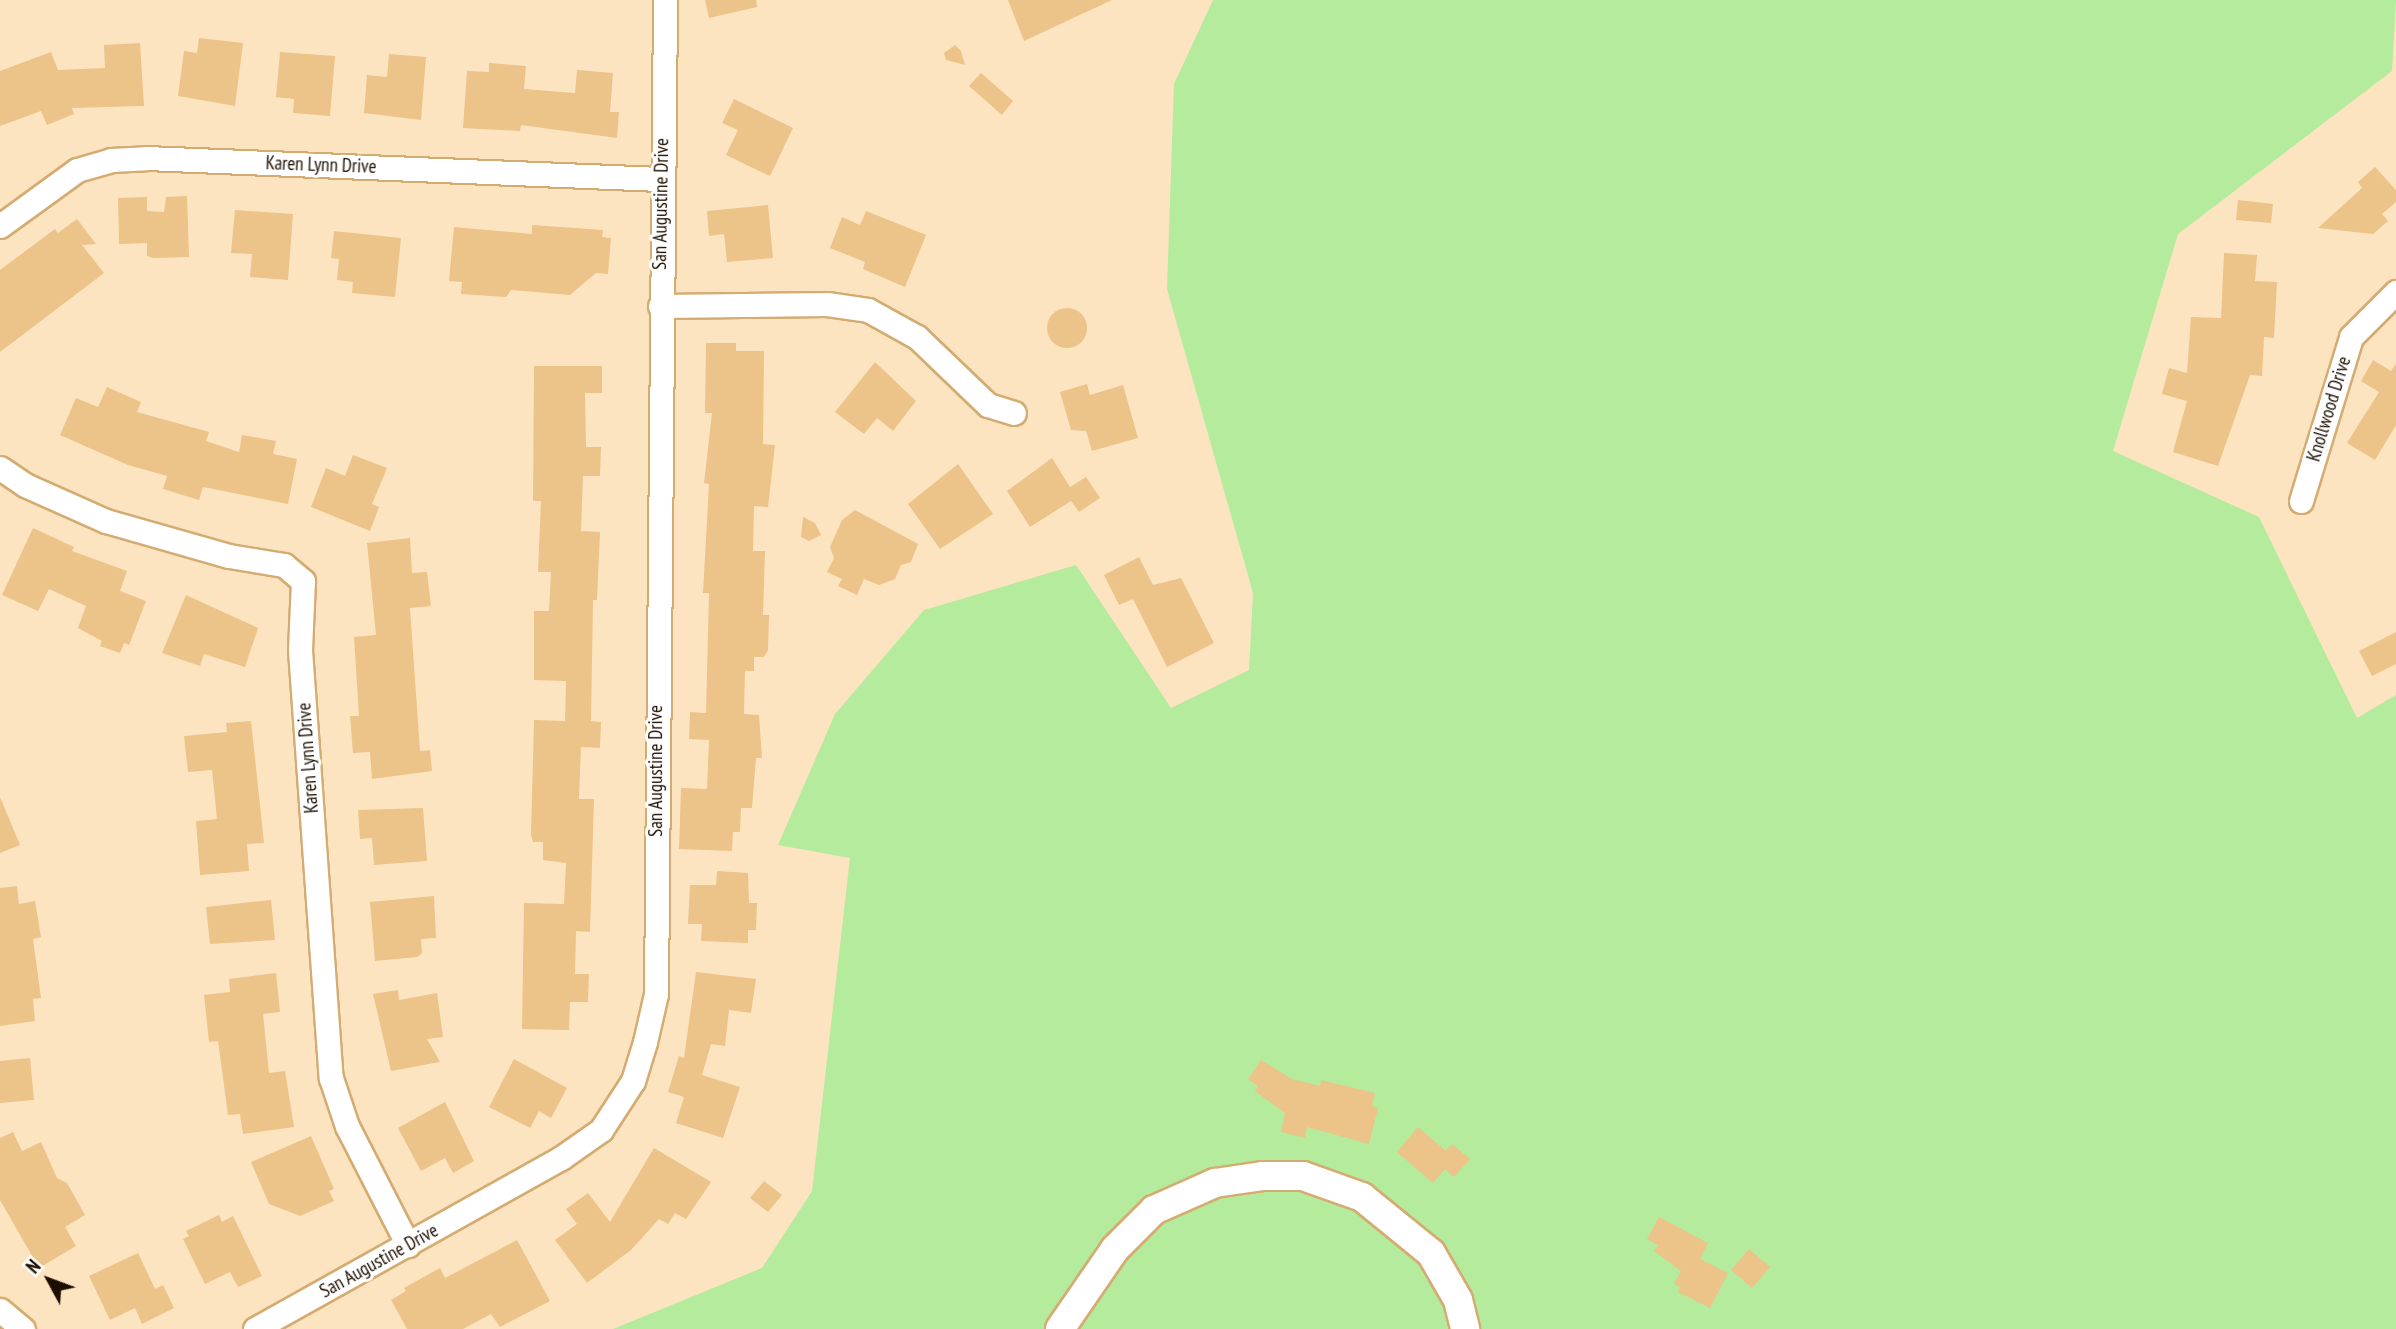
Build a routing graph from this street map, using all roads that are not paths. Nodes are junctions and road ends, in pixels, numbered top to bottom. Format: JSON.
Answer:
{"nodes":[{"id":1,"x":664,"y":0,"type":"edge"},
{"id":2,"x":661,"y":179,"type":"junction"},
{"id":3,"x":0,"y":226,"type":"edge"},
{"id":4,"x":2396,"y":292,"type":"edge"},
{"id":5,"x":660,"y":306,"type":"junction"},
{"id":6,"x":1014,"y":413,"type":"dead end"},
{"id":7,"x":0,"y":468,"type":"edge"},
{"id":8,"x":2301,"y":501,"type":"dead end"},
{"id":9,"x":408,"y":1245,"type":"junction"},
{"id":10,"x":0,"y":1310,"type":"edge"},
{"id":11,"x":23,"y":1329,"type":"edge"},
{"id":12,"x":256,"y":1329,"type":"edge"},
{"id":13,"x":1060,"y":1329,"type":"edge"},
{"id":14,"x":1465,"y":1329,"type":"edge"}],
"edges":[{"from":1,"to":2,"type":"street","name":"San Augustine Drive"},
{"from":2,"to":3,"type":"street","name":"Karen Lynn Drive"},
{"from":2,"to":5,"type":"street","name":"San Augustine Drive"},
{"from":4,"to":8,"type":"street","name":"Knollwood Drive"},
{"from":5,"to":6,"type":"street"},
{"from":5,"to":9,"type":"street","name":"San Augustine Drive"},
{"from":7,"to":9,"type":"street","name":"Karen Lynn Drive"},
{"from":9,"to":12,"type":"street","name":"San Augustine Drive"},
{"from":10,"to":11,"type":"street"},
{"from":13,"to":14,"type":"street"}]}
